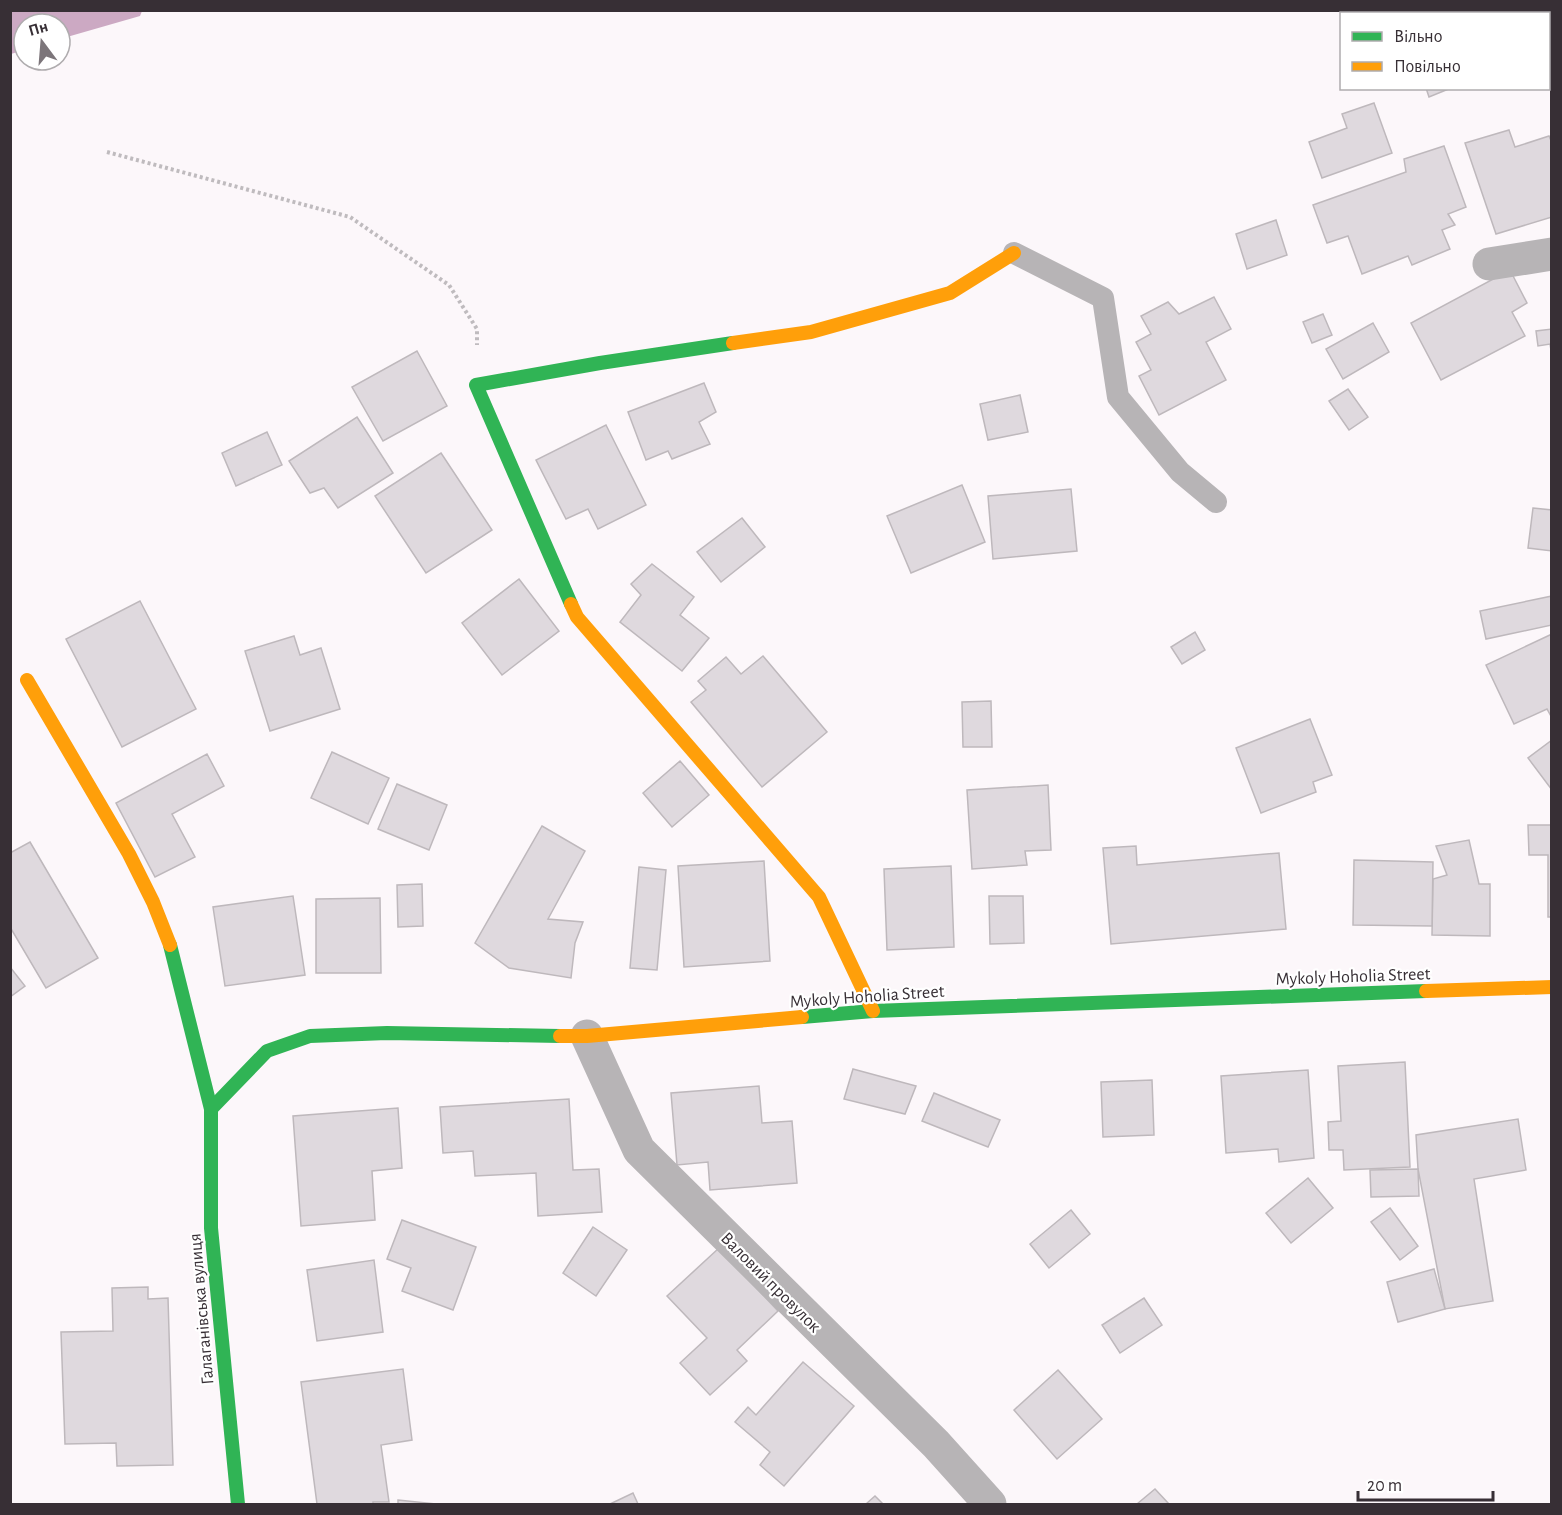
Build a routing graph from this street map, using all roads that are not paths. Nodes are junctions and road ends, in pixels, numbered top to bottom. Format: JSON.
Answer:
{"nodes":[{"id":1,"x":1014,"y":254,"type":"joint"},
{"id":2,"x":1551,"y":254,"type":"edge"},
{"id":3,"x":1489,"y":264,"type":"dead end"},
{"id":4,"x":1216,"y":502,"type":"dead end"},
{"id":5,"x":27,"y":680,"type":"dead end"},
{"id":6,"x":1551,"y":987,"type":"edge"},
{"id":7,"x":873,"y":1011,"type":"junction"},
{"id":8,"x":587,"y":1036,"type":"junction"},
{"id":9,"x":212,"y":1109,"type":"junction"},
{"id":10,"x":238,"y":1504,"type":"edge"},
{"id":11,"x":990,"y":1504,"type":"edge"}],
"edges":[{"from":1,"to":4,"type":"lane"},
{"from":1,"to":7,"type":"street"},
{"from":2,"to":3,"type":"street"},
{"from":5,"to":9,"type":"street","name":"Галаганівська вулиця"},
{"from":6,"to":7,"type":"street","name":"Mykoly Hoholia Street"},
{"from":7,"to":8,"type":"street","name":"Mykoly Hoholia Street"},
{"from":8,"to":9,"type":"street","name":"Mykoly Hoholia Street"},
{"from":8,"to":11,"type":"street","name":"Валовий провулок"},
{"from":9,"to":10,"type":"street","name":"Галаганівська вулиця"}]}
